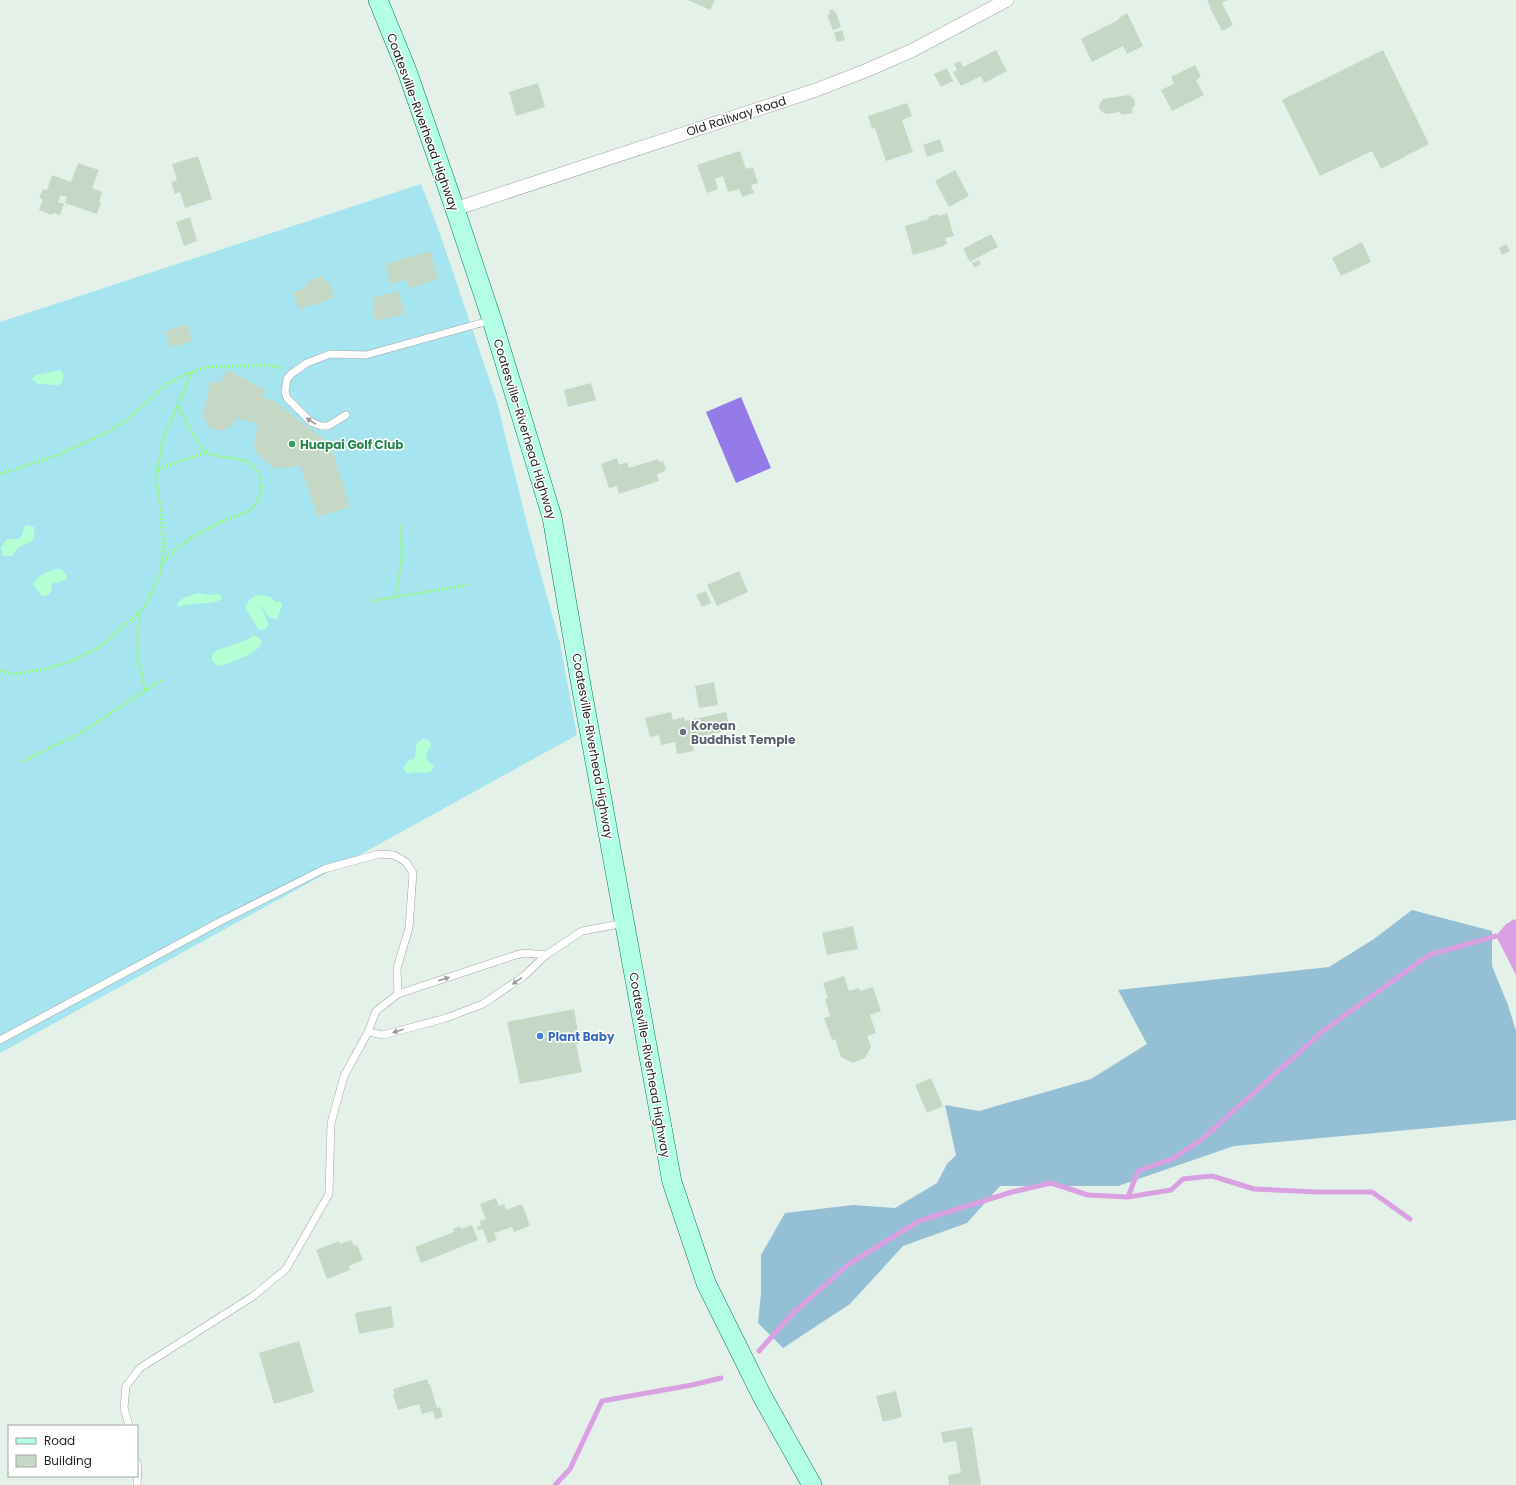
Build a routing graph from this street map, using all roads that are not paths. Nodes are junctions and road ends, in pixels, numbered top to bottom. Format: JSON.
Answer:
{"nodes":[{"id":1,"x":378,"y":0,"type":"edge"},
{"id":2,"x":1007,"y":0,"type":"edge"},
{"id":3,"x":455,"y":209,"type":"junction"},
{"id":4,"x":492,"y":320,"type":"junction"},
{"id":5,"x":346,"y":415,"type":"dead end"},
{"id":6,"x":625,"y":923,"type":"junction"},
{"id":7,"x":546,"y":955,"type":"junction"},
{"id":8,"x":398,"y":994,"type":"junction"},
{"id":9,"x":368,"y":1032,"type":"junction"},
{"id":10,"x":0,"y":1040,"type":"edge"},
{"id":11,"x":128,"y":1425,"type":"edge"},
{"id":12,"x":812,"y":1485,"type":"edge"}],
"edges":[{"from":1,"to":3,"type":"main road","name":"Coatesville-Riverhead Highway"},
{"from":2,"to":3,"type":"street","name":"Old Railway Road"},
{"from":3,"to":4,"type":"main road","name":"Coatesville-Riverhead Highway"},
{"from":5,"to":4,"type":"lane","one_way":true},
{"from":4,"to":6,"type":"main road","name":"Coatesville-Riverhead Highway"},
{"from":6,"to":7,"type":"lane"},
{"from":6,"to":12,"type":"main road","name":"Coatesville-Riverhead Highway"},
{"from":8,"to":7,"type":"lane","one_way":true},
{"from":7,"to":9,"type":"lane","one_way":true},
{"from":8,"to":9,"type":"lane"},
{"from":8,"to":10,"type":"lane"},
{"from":9,"to":11,"type":"lane"}]}
